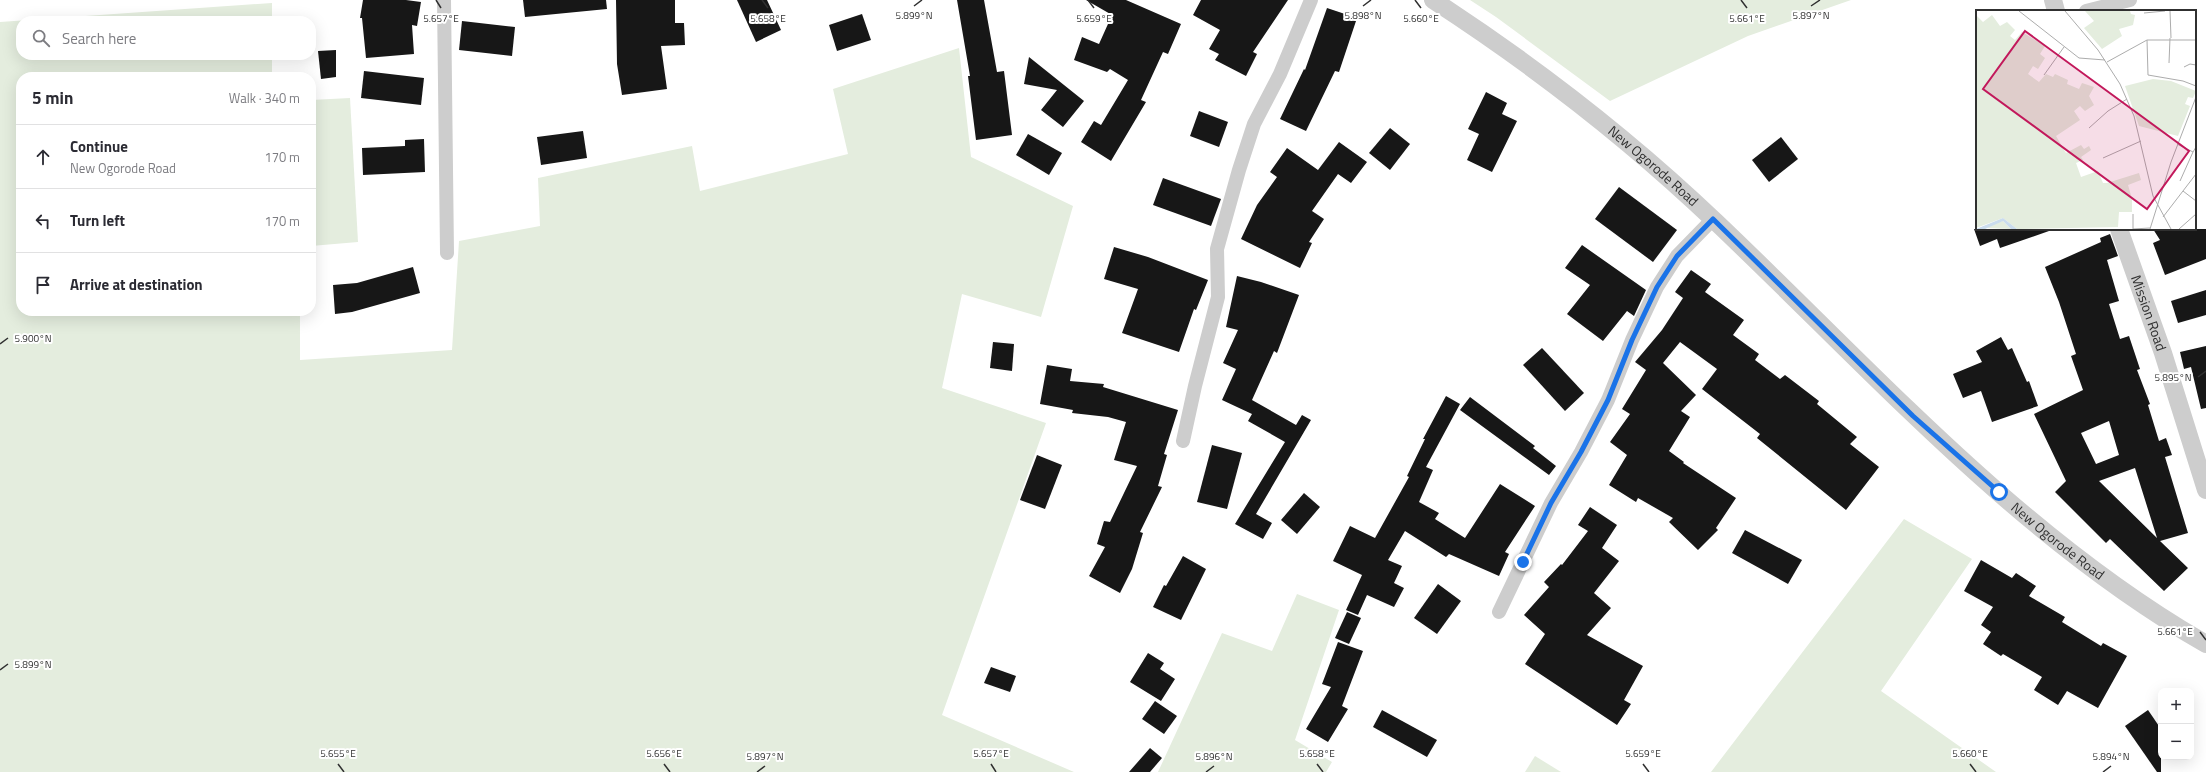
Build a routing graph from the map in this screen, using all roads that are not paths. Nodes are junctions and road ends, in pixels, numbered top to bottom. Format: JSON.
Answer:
{"nodes":[{"id":1,"x":444,"y":0,"type":"edge"},
{"id":2,"x":1311,"y":0,"type":"edge"},
{"id":3,"x":1433,"y":0,"type":"edge"},
{"id":4,"x":2053,"y":0,"type":"edge"},
{"id":5,"x":2130,"y":0,"type":"edge"},
{"id":6,"x":2056,"y":10,"type":"edge"},
{"id":7,"x":2090,"y":10,"type":"edge"},
{"id":8,"x":1713,"y":219,"type":"junction"},
{"id":9,"x":2120,"y":230,"type":"edge"},
{"id":10,"x":447,"y":253,"type":"dead end"},
{"id":11,"x":1183,"y":441,"type":"dead end"},
{"id":12,"x":2206,"y":490,"type":"edge"},
{"id":13,"x":1499,"y":612,"type":"dead end"},
{"id":14,"x":2206,"y":644,"type":"edge"}],
"edges":[{"from":1,"to":10,"type":"street"},
{"from":2,"to":11,"type":"street"},
{"from":3,"to":8,"type":"street","name":"New Ogorode Road"},
{"from":4,"to":6,"type":"street"},
{"from":5,"to":7,"type":"street"},
{"from":8,"to":13,"type":"street"},
{"from":8,"to":14,"type":"street","name":"New Ogorode Road"},
{"from":9,"to":12,"type":"street","name":"Mission Road"}]}
